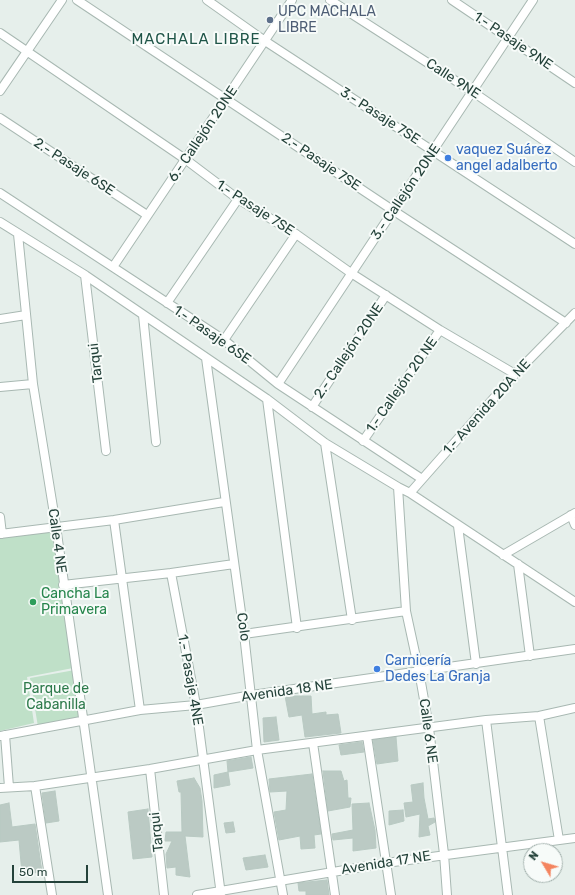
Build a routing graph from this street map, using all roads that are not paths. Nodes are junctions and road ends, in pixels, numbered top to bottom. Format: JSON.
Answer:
{"nodes":[{"id":1,"x":62,"y":0,"type":"edge"},
{"id":2,"x":77,"y":0,"type":"edge"},
{"id":3,"x":207,"y":0,"type":"edge"},
{"id":4,"x":292,"y":0,"type":"edge"},
{"id":5,"x":330,"y":0,"type":"edge"},
{"id":6,"x":452,"y":0,"type":"edge"},
{"id":7,"x":533,"y":0,"type":"edge"},
{"id":8,"x":0,"y":33,"type":"edge"},
{"id":9,"x":508,"y":38,"type":"junction"},
{"id":10,"x":265,"y":41,"type":"junction"},
{"id":11,"x":27,"y":51,"type":"junction"},
{"id":12,"x":575,"y":83,"type":"edge"},
{"id":13,"x":0,"y":91,"type":"edge"},
{"id":14,"x":473,"y":92,"type":"junction"},
{"id":15,"x":227,"y":99,"type":"junction"},
{"id":16,"x":0,"y":118,"type":"edge"},
{"id":17,"x":433,"y":151,"type":"junction"},
{"id":18,"x":185,"y":159,"type":"junction"},
{"id":19,"x":575,"y":162,"type":"edge"},
{"id":20,"x":0,"y":193,"type":"edge"},
{"id":21,"x":238,"y":199,"type":"junction"},
{"id":22,"x":394,"y":211,"type":"junction"},
{"id":23,"x":147,"y":215,"type":"junction"},
{"id":24,"x":0,"y":222,"type":"edge"},
{"id":25,"x":18,"y":234,"type":"junction"},
{"id":26,"x":296,"y":234,"type":"junction"},
{"id":27,"x":575,"y":244,"type":"edge"},
{"id":28,"x":113,"y":267,"type":"junction"},
{"id":29,"x":351,"y":273,"type":"junction"},
{"id":30,"x":85,"y":275,"type":"junction"},
{"id":31,"x":386,"y":295,"type":"junction"},
{"id":32,"x":167,"y":303,"type":"junction"},
{"id":33,"x":575,"y":313,"type":"edge"},
{"id":34,"x":26,"y":315,"type":"junction"},
{"id":35,"x":143,"y":315,"type":"junction"},
{"id":36,"x":0,"y":319,"type":"edge"},
{"id":37,"x":566,"y":323,"type":"junction"},
{"id":38,"x":440,"y":330,"type":"junction"},
{"id":39,"x":224,"y":340,"type":"junction"},
{"id":40,"x":206,"y":358,"type":"junction"},
{"id":41,"x":515,"y":374,"type":"junction"},
{"id":42,"x":33,"y":384,"type":"junction"},
{"id":43,"x":278,"y":384,"type":"junction"},
{"id":44,"x":0,"y":387,"type":"edge"},
{"id":45,"x":267,"y":399,"type":"junction"},
{"id":46,"x":312,"y":407,"type":"junction"},
{"id":47,"x":364,"y":441,"type":"junction"},
{"id":48,"x":156,"y":442,"type":"dead end"},
{"id":49,"x":325,"y":443,"type":"junction"},
{"id":50,"x":106,"y":451,"type":"dead end"},
{"id":51,"x":422,"y":479,"type":"junction"},
{"id":52,"x":398,"y":487,"type":"junction"},
{"id":53,"x":410,"y":493,"type":"junction"},
{"id":54,"x":224,"y":502,"type":"junction"},
{"id":55,"x":573,"y":514,"type":"edge"},
{"id":56,"x":0,"y":517,"type":"edge"},
{"id":57,"x":114,"y":520,"type":"junction"},
{"id":58,"x":575,"y":525,"type":"edge"},
{"id":59,"x":56,"y":526,"type":"junction"},
{"id":60,"x":458,"y":526,"type":"junction"},
{"id":61,"x":1,"y":534,"type":"edge"},
{"id":62,"x":503,"y":555,"type":"junction"},
{"id":63,"x":234,"y":564,"type":"junction"},
{"id":64,"x":518,"y":564,"type":"junction"},
{"id":65,"x":172,"y":573,"type":"junction"},
{"id":66,"x":121,"y":578,"type":"junction"},
{"id":67,"x":63,"y":585,"type":"junction"},
{"id":68,"x":575,"y":602,"type":"edge"},
{"id":69,"x":406,"y":611,"type":"junction"},
{"id":70,"x":352,"y":620,"type":"junction"},
{"id":71,"x":297,"y":628,"type":"junction"},
{"id":72,"x":244,"y":634,"type":"junction"},
{"id":73,"x":575,"y":649,"type":"edge"},
{"id":74,"x":530,"y":656,"type":"junction"},
{"id":75,"x":476,"y":664,"type":"junction"},
{"id":76,"x":419,"y":672,"type":"junction"},
{"id":77,"x":252,"y":695,"type":"junction"},
{"id":78,"x":196,"y":705,"type":"junction"},
{"id":79,"x":575,"y":708,"type":"edge"},
{"id":80,"x":140,"y":710,"type":"junction"},
{"id":81,"x":539,"y":716,"type":"junction"},
{"id":82,"x":84,"y":720,"type":"junction"},
{"id":83,"x":486,"y":720,"type":"junction"},
{"id":84,"x":429,"y":728,"type":"junction"},
{"id":85,"x":3,"y":736,"type":"edge"},
{"id":86,"x":367,"y":736,"type":"junction"},
{"id":87,"x":313,"y":742,"type":"junction"},
{"id":88,"x":257,"y":750,"type":"junction"},
{"id":89,"x":203,"y":760,"type":"junction"},
{"id":90,"x":150,"y":769,"type":"junction"},
{"id":91,"x":92,"y":777,"type":"junction"},
{"id":92,"x":9,"y":786,"type":"junction"},
{"id":93,"x":35,"y":786,"type":"junction"},
{"id":94,"x":0,"y":788,"type":"edge"},
{"id":95,"x":575,"y":838,"type":"edge"},
{"id":96,"x":559,"y":840,"type":"junction"},
{"id":97,"x":502,"y":848,"type":"junction"},
{"id":98,"x":444,"y":854,"type":"junction"},
{"id":99,"x":386,"y":863,"type":"junction"},
{"id":100,"x":331,"y":872,"type":"junction"},
{"id":101,"x":281,"y":882,"type":"junction"},
{"id":102,"x":220,"y":893,"type":"edge"},
{"id":103,"x":52,"y":895,"type":"edge"},
{"id":104,"x":108,"y":895,"type":"edge"},
{"id":105,"x":164,"y":895,"type":"edge"},
{"id":106,"x":197,"y":895,"type":"edge"},
{"id":107,"x":283,"y":895,"type":"edge"},
{"id":108,"x":335,"y":895,"type":"edge"},
{"id":109,"x":391,"y":895,"type":"edge"},
{"id":110,"x":447,"y":895,"type":"edge"},
{"id":111,"x":508,"y":895,"type":"edge"}],
"edges":[{"from":1,"to":11,"type":"street"},
{"from":2,"to":15,"type":"street","name":"2.- Pasaje 7SE"},
{"from":3,"to":10,"type":"street","name":"3.- Pasaje 7SE"},
{"from":4,"to":10,"type":"street","name":"6.- Callejón 20NE"},
{"from":5,"to":14,"type":"street","name":"Calle 9NE"},
{"from":6,"to":9,"type":"street","name":"1.- Pasaje 9NE"},
{"from":7,"to":9,"type":"street","name":"3.- Callejón 20NE"},
{"from":8,"to":11,"type":"street","name":"1.- Pasaje 7SE"},
{"from":9,"to":12,"type":"street","name":"1.- Pasaje 9NE"},
{"from":9,"to":14,"type":"street","name":"3.- Callejón 20NE"},
{"from":10,"to":15,"type":"street","name":"6.- Callejón 20NE"},
{"from":10,"to":17,"type":"street","name":"3.- Pasaje 7SE"},
{"from":11,"to":13,"type":"street"},
{"from":11,"to":18,"type":"street","name":"1.- Pasaje 7SE"},
{"from":14,"to":17,"type":"street","name":"3.- Callejón 20NE"},
{"from":14,"to":19,"type":"street","name":"Calle 9NE"},
{"from":15,"to":18,"type":"street","name":"6.- Callejón 20NE"},
{"from":15,"to":22,"type":"street","name":"2.- Pasaje 7SE"},
{"from":16,"to":23,"type":"street","name":"2.- Pasaje 6SE"},
{"from":17,"to":22,"type":"street","name":"3.- Callejón 20NE"},
{"from":17,"to":27,"type":"street","name":"3.- Pasaje 7SE"},
{"from":18,"to":21,"type":"street","name":"1.- Pasaje 7SE"},
{"from":18,"to":23,"type":"street","name":"6.- Callejón 20NE"},
{"from":20,"to":28,"type":"street","name":"1.- Pasaje 6SE"},
{"from":21,"to":26,"type":"street","name":"1.- Pasaje 7SE"},
{"from":21,"to":32,"type":"street"},
{"from":22,"to":29,"type":"street","name":"3.- Callejón 20NE"},
{"from":22,"to":37,"type":"street","name":"2.- Pasaje 7SE"},
{"from":23,"to":28,"type":"street","name":"6.- Callejón 20NE"},
{"from":24,"to":25,"type":"street"},
{"from":25,"to":30,"type":"street"},
{"from":25,"to":34,"type":"street","name":"Calle 4 NE"},
{"from":26,"to":29,"type":"street","name":"1.- Pasaje 7SE"},
{"from":26,"to":39,"type":"street"},
{"from":28,"to":32,"type":"street","name":"1.- Pasaje 6SE"},
{"from":29,"to":31,"type":"street","name":"1.- Pasaje 7SE"},
{"from":29,"to":43,"type":"street","name":"3.- Callejón 20NE"},
{"from":30,"to":35,"type":"street"},
{"from":30,"to":50,"type":"street","name":"Tarqui"},
{"from":31,"to":38,"type":"street","name":"1.- Pasaje 7SE"},
{"from":31,"to":46,"type":"street","name":"2.- Callejón 20NE"},
{"from":32,"to":39,"type":"street","name":"1.- Pasaje 6SE"},
{"from":33,"to":37,"type":"street","name":"1.- Avenida 20A NE"},
{"from":34,"to":36,"type":"street"},
{"from":34,"to":42,"type":"street","name":"Calle 4 NE"},
{"from":35,"to":40,"type":"street"},
{"from":35,"to":48,"type":"street"},
{"from":37,"to":41,"type":"street","name":"1.- Avenida 20A NE"},
{"from":38,"to":41,"type":"street","name":"1.- Pasaje 7SE"},
{"from":38,"to":47,"type":"street","name":"1.- Callejón 20 NE"},
{"from":39,"to":43,"type":"street","name":"1.- Pasaje 6SE"},
{"from":40,"to":45,"type":"street"},
{"from":40,"to":54,"type":"street","name":"Colo"},
{"from":41,"to":51,"type":"street","name":"1.- Avenida 20A NE"},
{"from":42,"to":44,"type":"street"},
{"from":42,"to":59,"type":"street","name":"Calle 4 NE"},
{"from":43,"to":46,"type":"street","name":"1.- Pasaje 6SE"},
{"from":45,"to":49,"type":"street"},
{"from":45,"to":71,"type":"street"},
{"from":46,"to":47,"type":"street","name":"1.- Pasaje 6SE"},
{"from":47,"to":51,"type":"street","name":"1.- Pasaje 6SE"},
{"from":49,"to":52,"type":"street"},
{"from":49,"to":70,"type":"street"},
{"from":51,"to":53,"type":"street","name":"1.- Avenida 20A NE"},
{"from":52,"to":53,"type":"street"},
{"from":52,"to":69,"type":"street","name":"Calle 6 NE"},
{"from":53,"to":60,"type":"street"},
{"from":54,"to":57,"type":"street"},
{"from":54,"to":63,"type":"street","name":"Colo"},
{"from":55,"to":58,"type":"street"},
{"from":55,"to":62,"type":"street"},
{"from":56,"to":61,"type":"street"},
{"from":57,"to":59,"type":"street"},
{"from":57,"to":66,"type":"street"},
{"from":59,"to":61,"type":"street"},
{"from":59,"to":67,"type":"street","name":"Calle 4 NE"},
{"from":60,"to":62,"type":"street"},
{"from":60,"to":75,"type":"street"},
{"from":62,"to":64,"type":"street"},
{"from":63,"to":65,"type":"street"},
{"from":63,"to":72,"type":"street","name":"Colo"},
{"from":64,"to":68,"type":"street"},
{"from":64,"to":74,"type":"street"},
{"from":65,"to":66,"type":"street"},
{"from":65,"to":78,"type":"street","name":"1.- Pasaje 4NE"},
{"from":66,"to":67,"type":"street"},
{"from":66,"to":80,"type":"street"},
{"from":67,"to":82,"type":"street","name":"Calle 4 NE"},
{"from":69,"to":70,"type":"street"},
{"from":69,"to":76,"type":"street","name":"Calle 6 NE"},
{"from":70,"to":71,"type":"street"},
{"from":71,"to":72,"type":"street"},
{"from":72,"to":77,"type":"street","name":"Colo"},
{"from":73,"to":74,"type":"street","name":"Avenida 18 NE"},
{"from":74,"to":75,"type":"street","name":"Avenida 18 NE"},
{"from":75,"to":76,"type":"street","name":"Avenida 18 NE"},
{"from":76,"to":77,"type":"street","name":"Avenida 18 NE"},
{"from":76,"to":84,"type":"street","name":"Calle 6 NE"},
{"from":77,"to":78,"type":"street","name":"Avenida 18 NE"},
{"from":77,"to":88,"type":"street","name":"Colo"},
{"from":78,"to":80,"type":"street","name":"Avenida 18 NE"},
{"from":78,"to":89,"type":"street","name":"1.- Pasaje 4NE"},
{"from":79,"to":81,"type":"street"},
{"from":80,"to":82,"type":"street","name":"Avenida 18 NE"},
{"from":81,"to":83,"type":"street"},
{"from":81,"to":96,"type":"street"},
{"from":82,"to":85,"type":"street","name":"Avenida 18 NE"},
{"from":82,"to":91,"type":"street","name":"Calle 4 NE"},
{"from":83,"to":84,"type":"street"},
{"from":83,"to":97,"type":"street"},
{"from":84,"to":86,"type":"street"},
{"from":84,"to":98,"type":"street","name":"Calle 6 NE"},
{"from":85,"to":92,"type":"street"},
{"from":86,"to":87,"type":"street"},
{"from":86,"to":99,"type":"street"},
{"from":87,"to":88,"type":"street"},
{"from":87,"to":100,"type":"street"},
{"from":88,"to":89,"type":"street"},
{"from":88,"to":101,"type":"street","name":"Colo"},
{"from":89,"to":90,"type":"street"},
{"from":89,"to":102,"type":"street","name":"1.- Pasaje 4NE"},
{"from":90,"to":91,"type":"street"},
{"from":90,"to":105,"type":"street","name":"Tarqui"},
{"from":91,"to":93,"type":"street"},
{"from":91,"to":104,"type":"street","name":"Calle 4 NE"},
{"from":92,"to":93,"type":"street"},
{"from":92,"to":94,"type":"street"},
{"from":93,"to":103,"type":"street"},
{"from":95,"to":96,"type":"street","name":"Avenida 17 NE"},
{"from":96,"to":97,"type":"street","name":"Avenida 17 NE"},
{"from":97,"to":98,"type":"street","name":"Avenida 17 NE"},
{"from":97,"to":111,"type":"street"},
{"from":98,"to":99,"type":"street","name":"Avenida 17 NE"},
{"from":98,"to":110,"type":"street","name":"Calle 6 NE"},
{"from":99,"to":100,"type":"street","name":"Avenida 17 NE"},
{"from":99,"to":109,"type":"street"},
{"from":100,"to":101,"type":"street","name":"Avenida 17 NE"},
{"from":100,"to":108,"type":"street"},
{"from":101,"to":102,"type":"street","name":"Avenida 17 NE"},
{"from":101,"to":107,"type":"street","name":"Colo"},
{"from":102,"to":106,"type":"street","name":"Avenida 17 NE"}]}
